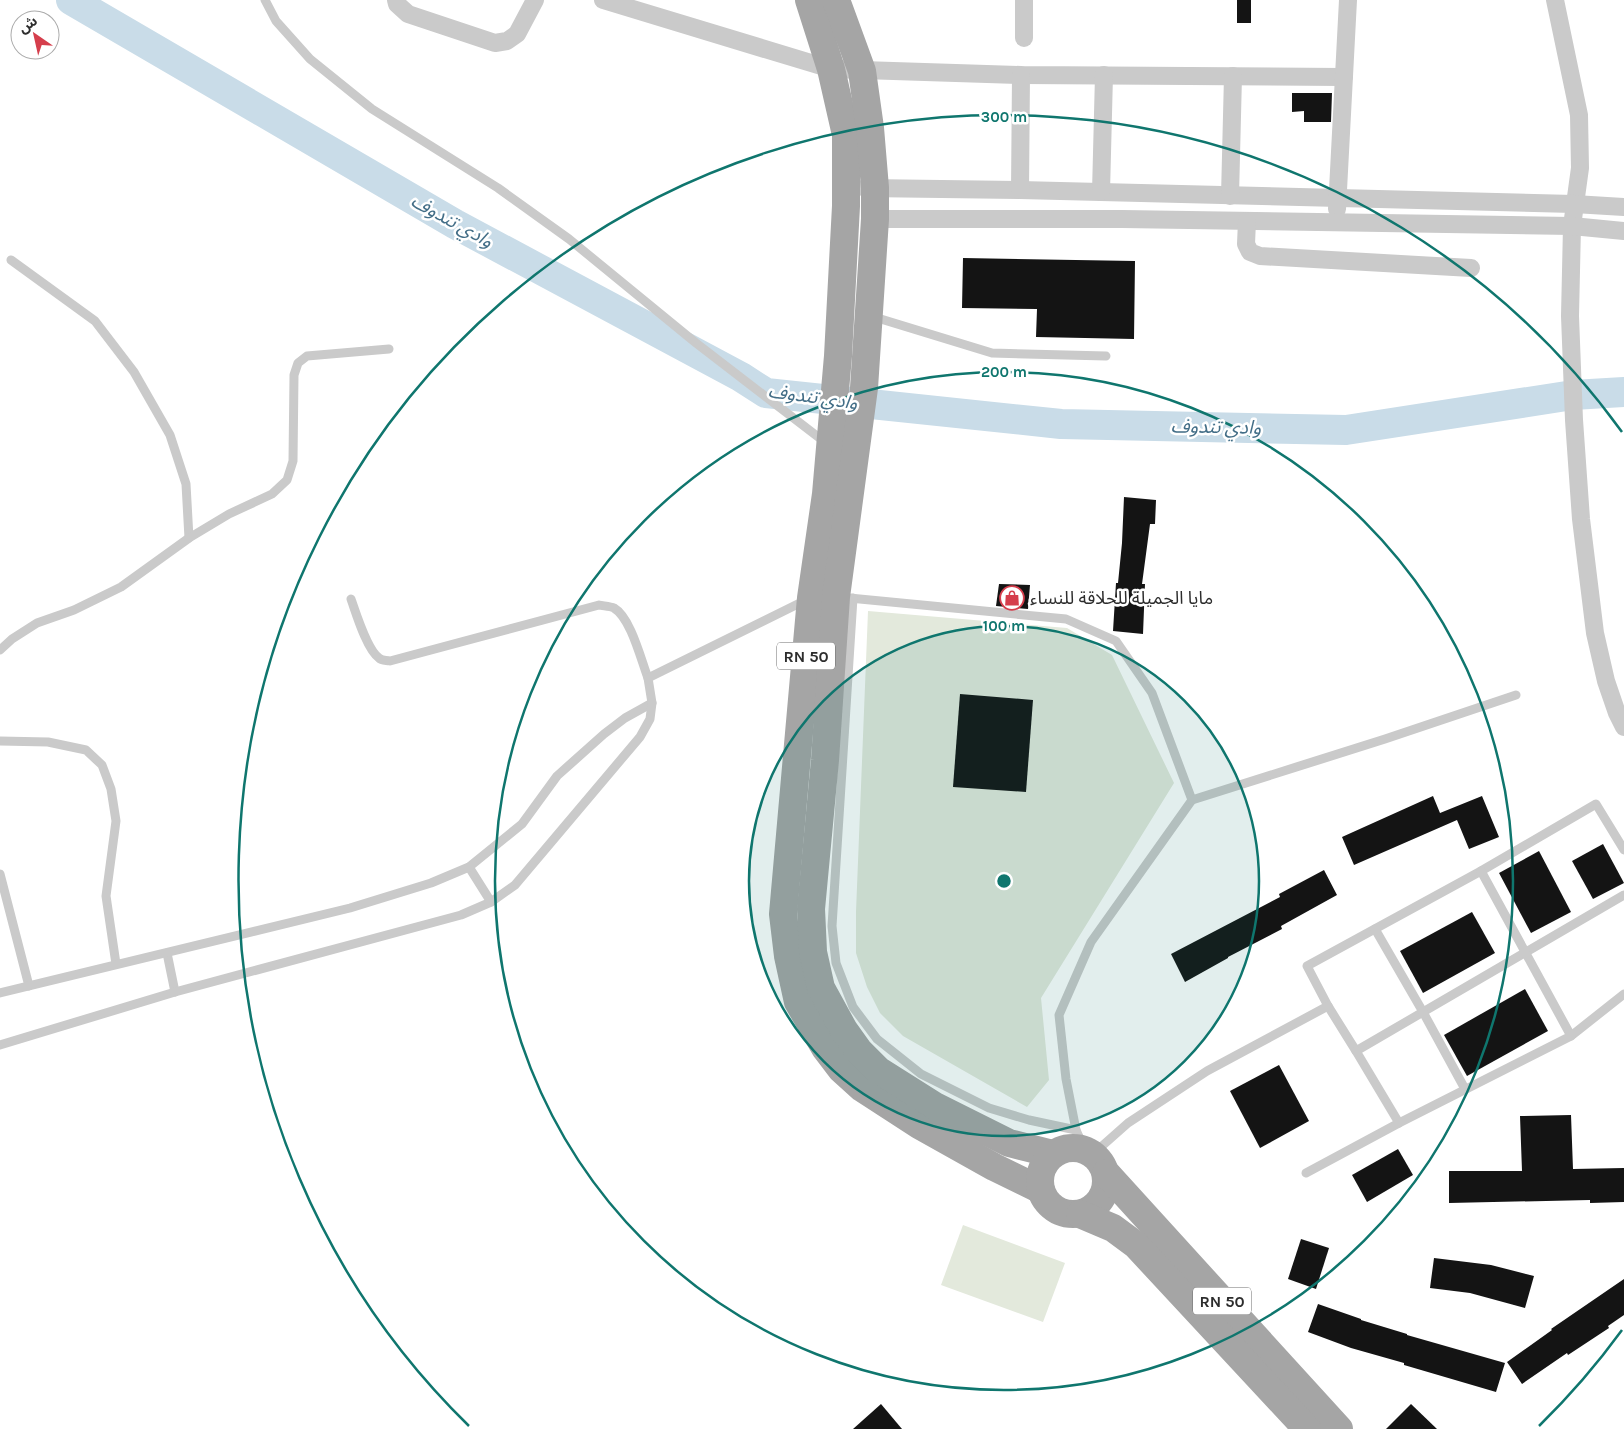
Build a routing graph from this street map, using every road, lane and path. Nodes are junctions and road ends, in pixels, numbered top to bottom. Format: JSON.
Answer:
{"nodes":[{"id":1,"x":265,"y":0,"type":"edge"},
{"id":2,"x":396,"y":0,"type":"edge"},
{"id":3,"x":535,"y":0,"type":"edge"},
{"id":4,"x":603,"y":0,"type":"edge"},
{"id":5,"x":809,"y":0,"type":"edge"},
{"id":6,"x":836,"y":0,"type":"edge"},
{"id":7,"x":1024,"y":0,"type":"edge"},
{"id":8,"x":1348,"y":0,"type":"edge"},
{"id":9,"x":1555,"y":0,"type":"edge"},
{"id":10,"x":1024,"y":38,"type":"dead end"},
{"id":11,"x":831,"y":69,"type":"junction"},
{"id":12,"x":862,"y":71,"type":"junction"},
{"id":13,"x":1021,"y":75,"type":"junction"},
{"id":14,"x":1104,"y":75,"type":"junction"},
{"id":15,"x":1233,"y":76,"type":"junction"},
{"id":16,"x":1344,"y":77,"type":"junction"},
{"id":17,"x":846,"y":188,"type":"junction"},
{"id":18,"x":875,"y":188,"type":"junction"},
{"id":19,"x":1020,"y":190,"type":"junction"},
{"id":20,"x":1101,"y":192,"type":"junction"},
{"id":21,"x":1230,"y":196,"type":"junction"},
{"id":22,"x":1337,"y":199,"type":"junction"},
{"id":23,"x":1574,"y":204,"type":"junction"},
{"id":24,"x":1624,"y":207,"type":"edge"},
{"id":25,"x":875,"y":219,"type":"junction"},
{"id":26,"x":1247,"y":221,"type":"junction"},
{"id":27,"x":1337,"y":222,"type":"junction"},
{"id":28,"x":1572,"y":226,"type":"junction"},
{"id":29,"x":1624,"y":231,"type":"edge"},
{"id":30,"x":11,"y":260,"type":"dead end"},
{"id":31,"x":1471,"y":268,"type":"dead end"},
{"id":32,"x":868,"y":316,"type":"junction"},
{"id":33,"x":389,"y":349,"type":"dead end"},
{"id":34,"x":1106,"y":356,"type":"dead end"},
{"id":35,"x":830,"y":446,"type":"junction"},
{"id":36,"x":189,"y":538,"type":"junction"},
{"id":37,"x":351,"y":598,"type":"dead end"},
{"id":38,"x":830,"y":598,"type":"junction"},
{"id":39,"x":0,"y":650,"type":"edge"},
{"id":40,"x":648,"y":678,"type":"junction"},
{"id":41,"x":1516,"y":696,"type":"dead end"},
{"id":42,"x":652,"y":703,"type":"junction"},
{"id":43,"x":1624,"y":728,"type":"edge"},
{"id":44,"x":0,"y":740,"type":"edge"},
{"id":45,"x":1192,"y":800,"type":"junction"},
{"id":46,"x":1624,"y":850,"type":"edge"},
{"id":47,"x":469,"y":867,"type":"junction"},
{"id":48,"x":1481,"y":871,"type":"junction"},
{"id":49,"x":0,"y":874,"type":"edge"},
{"id":50,"x":1624,"y":895,"type":"edge"},
{"id":51,"x":491,"y":902,"type":"junction"},
{"id":52,"x":1375,"y":929,"type":"junction"},
{"id":53,"x":167,"y":953,"type":"junction"},
{"id":54,"x":1525,"y":953,"type":"junction"},
{"id":55,"x":116,"y":964,"type":"junction"},
{"id":56,"x":29,"y":986,"type":"junction"},
{"id":57,"x":176,"y":992,"type":"junction"},
{"id":58,"x":0,"y":993,"type":"edge"},
{"id":59,"x":1624,"y":994,"type":"edge"},
{"id":60,"x":1328,"y":1006,"type":"junction"},
{"id":61,"x":1423,"y":1012,"type":"junction"},
{"id":62,"x":1571,"y":1036,"type":"junction"},
{"id":63,"x":0,"y":1045,"type":"edge"},
{"id":64,"x":1356,"y":1051,"type":"junction"},
{"id":65,"x":1465,"y":1089,"type":"junction"},
{"id":66,"x":1399,"y":1123,"type":"junction"},
{"id":67,"x":1090,"y":1152,"type":"junction"},
{"id":68,"x":1053,"y":1154,"type":"junction"},
{"id":69,"x":1306,"y":1173,"type":"dead end"},
{"id":70,"x":1040,"y":1190,"type":"junction"},
{"id":71,"x":1080,"y":1214,"type":"junction"},
{"id":72,"x":1307,"y":1429,"type":"edge"},
{"id":73,"x":1340,"y":1429,"type":"edge"}],
"edges":[{"from":1,"to":35,"type":"lane"},
{"from":2,"to":3,"type":"street"},
{"from":4,"to":11,"type":"street"},
{"from":5,"to":11,"type":"main road","number":"RN 50"},
{"from":6,"to":12,"type":"main road","number":"RN 50"},
{"from":7,"to":10,"type":"street"},
{"from":8,"to":16,"type":"street"},
{"from":9,"to":23,"type":"street"},
{"from":11,"to":12,"type":"street"},
{"from":11,"to":17,"type":"main road","number":"RN 50"},
{"from":12,"to":13,"type":"street"},
{"from":12,"to":18,"type":"main road","number":"RN 50"},
{"from":13,"to":14,"type":"street"},
{"from":13,"to":19,"type":"street"},
{"from":14,"to":15,"type":"street"},
{"from":14,"to":20,"type":"street"},
{"from":15,"to":16,"type":"street"},
{"from":15,"to":21,"type":"street"},
{"from":16,"to":22,"type":"street"},
{"from":17,"to":18,"type":"street"},
{"from":17,"to":35,"type":"main road","number":"RN 50"},
{"from":18,"to":19,"type":"street"},
{"from":18,"to":25,"type":"main road","number":"RN 50"},
{"from":19,"to":20,"type":"street"},
{"from":20,"to":21,"type":"street"},
{"from":21,"to":22,"type":"street"},
{"from":22,"to":23,"type":"street"},
{"from":22,"to":27,"type":"street"},
{"from":23,"to":24,"type":"street"},
{"from":23,"to":28,"type":"street"},
{"from":25,"to":26,"type":"street"},
{"from":25,"to":32,"type":"main road","number":"RN 50"},
{"from":26,"to":27,"type":"street"},
{"from":26,"to":31,"type":"street"},
{"from":27,"to":28,"type":"street"},
{"from":28,"to":29,"type":"street"},
{"from":28,"to":43,"type":"street"},
{"from":30,"to":36,"type":"lane"},
{"from":32,"to":34,"type":"lane"},
{"from":32,"to":38,"type":"main road","number":"RN 50"},
{"from":33,"to":36,"type":"lane"},
{"from":35,"to":38,"type":"main road","number":"RN 50"},
{"from":36,"to":39,"type":"lane"},
{"from":37,"to":40,"type":"lane"},
{"from":38,"to":40,"type":"lane"},
{"from":38,"to":45,"type":"lane"},
{"from":38,"to":67,"type":"lane"},
{"from":38,"to":68,"type":"main road","number":"RN 50"},
{"from":38,"to":70,"type":"main road","number":"RN 50"},
{"from":40,"to":42,"type":"lane"},
{"from":41,"to":45,"type":"lane"},
{"from":42,"to":47,"type":"lane"},
{"from":42,"to":51,"type":"lane"},
{"from":44,"to":55,"type":"lane"},
{"from":45,"to":67,"type":"lane"},
{"from":46,"to":48,"type":"lane"},
{"from":47,"to":51,"type":"lane"},
{"from":47,"to":53,"type":"lane"},
{"from":48,"to":52,"type":"lane"},
{"from":48,"to":54,"type":"lane"},
{"from":49,"to":56,"type":"lane"},
{"from":50,"to":54,"type":"lane"},
{"from":51,"to":57,"type":"lane"},
{"from":52,"to":60,"type":"lane"},
{"from":52,"to":61,"type":"lane"},
{"from":53,"to":55,"type":"lane"},
{"from":53,"to":57,"type":"lane"},
{"from":54,"to":61,"type":"lane"},
{"from":54,"to":62,"type":"lane"},
{"from":55,"to":56,"type":"lane"},
{"from":56,"to":58,"type":"lane"},
{"from":57,"to":63,"type":"lane"},
{"from":59,"to":62,"type":"lane"},
{"from":60,"to":64,"type":"lane"},
{"from":60,"to":67,"type":"lane"},
{"from":61,"to":64,"type":"lane"},
{"from":61,"to":65,"type":"lane"},
{"from":62,"to":65,"type":"lane"},
{"from":64,"to":66,"type":"lane"},
{"from":65,"to":66,"type":"lane"},
{"from":66,"to":69,"type":"lane"},
{"from":67,"to":68,"type":"main road"},
{"from":67,"to":71,"type":"main road"},
{"from":67,"to":73,"type":"main road","number":"RN 50"},
{"from":68,"to":70,"type":"main road"},
{"from":70,"to":71,"type":"main road"},
{"from":71,"to":72,"type":"main road","number":"RN 50"}]}
